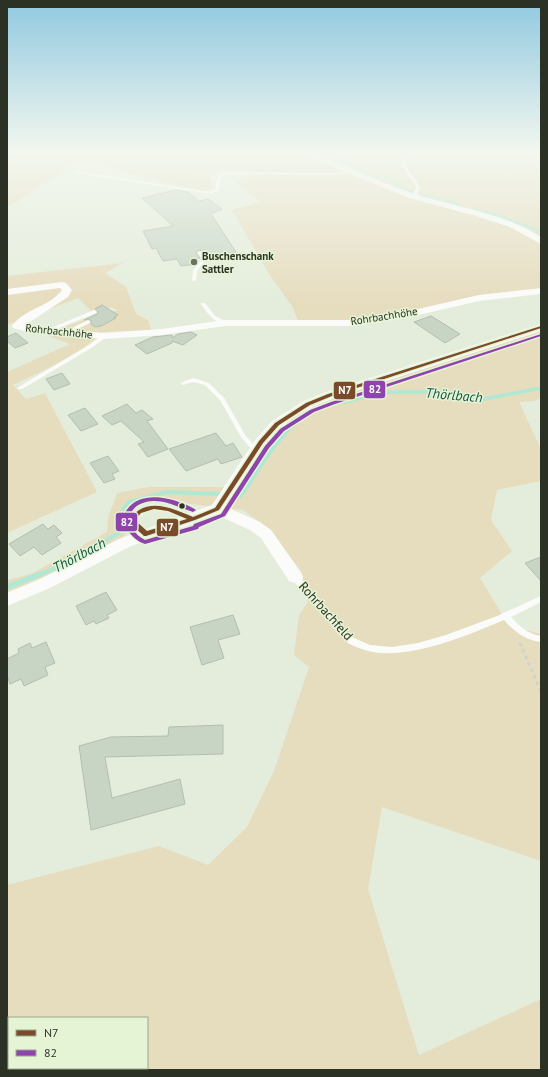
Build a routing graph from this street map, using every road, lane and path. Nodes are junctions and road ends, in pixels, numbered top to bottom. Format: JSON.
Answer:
{"nodes":[{"id":1,"x":439,"y":204,"type":"edge"},
{"id":2,"x":541,"y":241,"type":"edge"},
{"id":3,"x":200,"y":253,"type":"dead end"},
{"id":4,"x":194,"y":280,"type":"dead end"},
{"id":5,"x":541,"y":291,"type":"edge"},
{"id":6,"x":7,"y":292,"type":"edge"},
{"id":7,"x":203,"y":304,"type":"dead end"},
{"id":8,"x":94,"y":312,"type":"dead end"},
{"id":9,"x":88,"y":322,"type":"dead end"},
{"id":10,"x":225,"y":324,"type":"junction"},
{"id":11,"x":541,"y":327,"type":"edge"},
{"id":12,"x":47,"y":331,"type":"junction"},
{"id":13,"x":67,"y":332,"type":"junction"},
{"id":14,"x":104,"y":336,"type":"junction"},
{"id":15,"x":183,"y":383,"type":"dead end"},
{"id":16,"x":20,"y":388,"type":"dead end"},
{"id":17,"x":256,"y":450,"type":"junction"},
{"id":18,"x":217,"y":509,"type":"junction"},
{"id":19,"x":193,"y":519,"type":"junction"},
{"id":20,"x":146,"y":534,"type":"junction"},
{"id":21,"x":295,"y":577,"type":"joint"},
{"id":22,"x":541,"y":599,"type":"edge"},
{"id":23,"x":7,"y":600,"type":"edge"},
{"id":24,"x":506,"y":616,"type":"junction"},
{"id":25,"x":518,"y":631,"type":"junction"},
{"id":26,"x":541,"y":639,"type":"edge"},
{"id":27,"x":541,"y":692,"type":"edge"}],
"edges":[{"from":1,"to":2,"type":"street"},
{"from":3,"to":4,"type":"lane"},
{"from":5,"to":10,"type":"street","name":"Rohrbachhöhe"},
{"from":6,"to":12,"type":"street","name":"Rohrbachhöhe"},
{"from":7,"to":10,"type":"lane"},
{"from":8,"to":12,"type":"lane"},
{"from":9,"to":13,"type":"lane"},
{"from":10,"to":14,"type":"street","name":"Rohrbachhöhe"},
{"from":11,"to":17,"type":"street"},
{"from":12,"to":13,"type":"street","name":"Rohrbachhöhe"},
{"from":13,"to":14,"type":"street","name":"Rohrbachhöhe"},
{"from":14,"to":16,"type":"lane"},
{"from":15,"to":17,"type":"lane"},
{"from":17,"to":18,"type":"street"},
{"from":18,"to":19,"type":"street"},
{"from":18,"to":21,"type":"street","name":"Rohrbachfeld"},
{"from":19,"to":20,"type":"street"},
{"from":19,"to":20,"type":"lane"},
{"from":20,"to":23,"type":"street"},
{"from":21,"to":24,"type":"lane","name":"Rohrbachfeld"},
{"from":22,"to":24,"type":"lane","name":"Rohrbachfeld"},
{"from":24,"to":25,"type":"lane"},
{"from":25,"to":26,"type":"lane"},
{"from":25,"to":27,"type":"path"}]}
